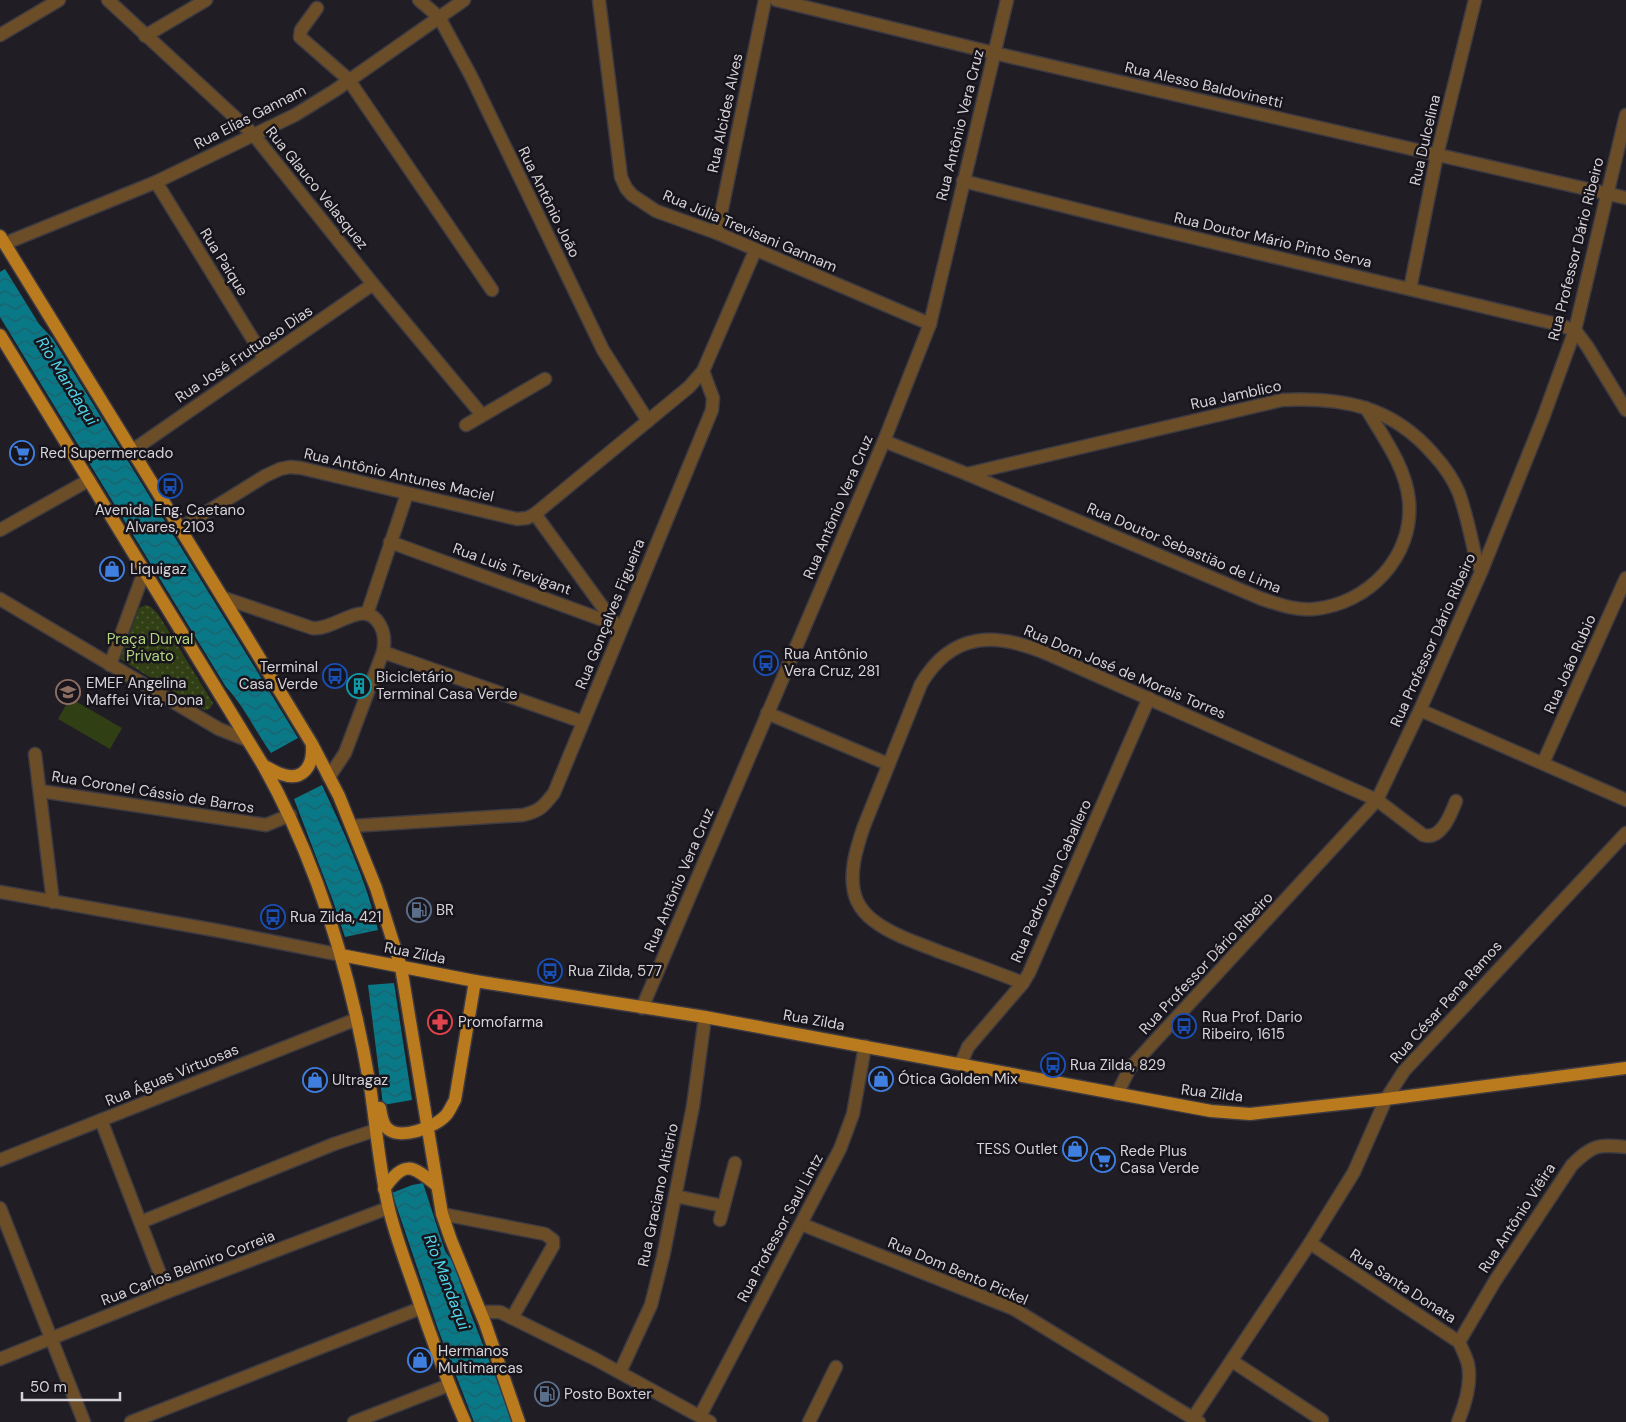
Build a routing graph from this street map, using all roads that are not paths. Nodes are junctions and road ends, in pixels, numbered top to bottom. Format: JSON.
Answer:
{"nodes":[{"id":1,"x":59,"y":0,"type":"edge"},
{"id":2,"x":108,"y":0,"type":"edge"},
{"id":3,"x":206,"y":0,"type":"edge"},
{"id":4,"x":419,"y":0,"type":"edge"},
{"id":5,"x":464,"y":0,"type":"edge"},
{"id":6,"x":599,"y":0,"type":"edge"},
{"id":7,"x":765,"y":0,"type":"edge"},
{"id":8,"x":776,"y":0,"type":"edge"},
{"id":9,"x":1008,"y":0,"type":"edge"},
{"id":10,"x":1475,"y":0,"type":"edge"},
{"id":11,"x":317,"y":8,"type":"dead end"},
{"id":12,"x":439,"y":17,"type":"junction"},
{"id":13,"x":0,"y":35,"type":"edge"},
{"id":14,"x":145,"y":36,"type":"junction"},
{"id":15,"x":994,"y":53,"type":"junction"},
{"id":16,"x":348,"y":79,"type":"junction"},
{"id":17,"x":1626,"y":115,"type":"edge"},
{"id":18,"x":253,"y":134,"type":"junction"},
{"id":19,"x":1437,"y":155,"type":"junction"},
{"id":20,"x":963,"y":181,"type":"junction"},
{"id":21,"x":156,"y":182,"type":"junction"},
{"id":22,"x":1607,"y":193,"type":"junction"},
{"id":23,"x":1626,"y":198,"type":"edge"},
{"id":24,"x":717,"y":234,"type":"junction"},
{"id":25,"x":2,"y":241,"type":"edge"},
{"id":26,"x":755,"y":251,"type":"junction"},
{"id":27,"x":373,"y":284,"type":"junction"},
{"id":28,"x":1410,"y":289,"type":"junction"},
{"id":29,"x":492,"y":290,"type":"dead end"},
{"id":30,"x":930,"y":324,"type":"junction"},
{"id":31,"x":1575,"y":330,"type":"junction"},
{"id":32,"x":0,"y":335,"type":"edge"},
{"id":33,"x":265,"y":359,"type":"junction"},
{"id":34,"x":703,"y":371,"type":"junction"},
{"id":35,"x":545,"y":379,"type":"dead end"},
{"id":36,"x":1366,"y":408,"type":"junction"},
{"id":37,"x":1626,"y":410,"type":"edge"},
{"id":38,"x":482,"y":415,"type":"junction"},
{"id":39,"x":648,"y":421,"type":"junction"},
{"id":40,"x":466,"y":425,"type":"dead end"},
{"id":41,"x":884,"y":441,"type":"junction"},
{"id":42,"x":133,"y":450,"type":"junction"},
{"id":43,"x":967,"y":474,"type":"junction"},
{"id":44,"x":89,"y":480,"type":"junction"},
{"id":45,"x":407,"y":494,"type":"junction"},
{"id":46,"x":535,"y":514,"type":"junction"},
{"id":47,"x":181,"y":528,"type":"junction"},
{"id":48,"x":0,"y":530,"type":"edge"},
{"id":49,"x":390,"y":542,"type":"junction"},
{"id":50,"x":1482,"y":570,"type":"junction"},
{"id":51,"x":144,"y":572,"type":"junction"},
{"id":52,"x":1626,"y":578,"type":"edge"},
{"id":53,"x":224,"y":598,"type":"junction"},
{"id":54,"x":0,"y":599,"type":"edge"},
{"id":55,"x":367,"y":614,"type":"junction"},
{"id":56,"x":619,"y":626,"type":"junction"},
{"id":57,"x":383,"y":652,"type":"junction"},
{"id":58,"x":110,"y":665,"type":"junction"},
{"id":59,"x":1150,"y":698,"type":"junction"},
{"id":60,"x":1420,"y":710,"type":"junction"},
{"id":61,"x":767,"y":712,"type":"junction"},
{"id":62,"x":583,"y":722,"type":"junction"},
{"id":63,"x":247,"y":740,"type":"junction"},
{"id":64,"x":312,"y":750,"type":"junction"},
{"id":65,"x":34,"y":754,"type":"dead end"},
{"id":66,"x":1543,"y":763,"type":"junction"},
{"id":67,"x":888,"y":764,"type":"junction"},
{"id":68,"x":263,"y":765,"type":"junction"},
{"id":69,"x":329,"y":777,"type":"junction"},
{"id":70,"x":40,"y":791,"type":"junction"},
{"id":71,"x":1377,"y":800,"type":"junction"},
{"id":72,"x":1626,"y":800,"type":"edge"},
{"id":73,"x":1456,"y":801,"type":"dead end"},
{"id":74,"x":290,"y":815,"type":"junction"},
{"id":75,"x":352,"y":826,"type":"junction"},
{"id":76,"x":1626,"y":833,"type":"edge"},
{"id":77,"x":2,"y":896,"type":"edge"},
{"id":78,"x":53,"y":902,"type":"junction"},
{"id":79,"x":340,"y":955,"type":"junction"},
{"id":80,"x":401,"y":967,"type":"junction"},
{"id":81,"x":475,"y":981,"type":"junction"},
{"id":82,"x":1023,"y":983,"type":"junction"},
{"id":83,"x":642,"y":1008,"type":"junction"},
{"id":84,"x":705,"y":1017,"type":"junction"},
{"id":85,"x":357,"y":1019,"type":"junction"},
{"id":86,"x":865,"y":1046,"type":"junction"},
{"id":87,"x":960,"y":1063,"type":"junction"},
{"id":88,"x":1626,"y":1068,"type":"edge"},
{"id":89,"x":370,"y":1086,"type":"junction"},
{"id":90,"x":1117,"y":1094,"type":"junction"},
{"id":91,"x":1386,"y":1099,"type":"junction"},
{"id":92,"x":101,"y":1120,"type":"junction"},
{"id":93,"x":427,"y":1127,"type":"junction"},
{"id":94,"x":376,"y":1130,"type":"junction"},
{"id":95,"x":1626,"y":1147,"type":"edge"},
{"id":96,"x":0,"y":1160,"type":"edge"},
{"id":97,"x":735,"y":1163,"type":"dead end"},
{"id":98,"x":436,"y":1185,"type":"junction"},
{"id":99,"x":384,"y":1190,"type":"junction"},
{"id":100,"x":675,"y":1196,"type":"junction"},
{"id":101,"x":723,"y":1206,"type":"junction"},
{"id":102,"x":0,"y":1208,"type":"edge"},
{"id":103,"x":388,"y":1208,"type":"junction"},
{"id":104,"x":442,"y":1214,"type":"junction"},
{"id":105,"x":720,"y":1220,"type":"dead end"},
{"id":106,"x":140,"y":1222,"type":"junction"},
{"id":107,"x":801,"y":1224,"type":"junction"},
{"id":108,"x":1310,"y":1243,"type":"junction"},
{"id":109,"x":168,"y":1292,"type":"junction"},
{"id":110,"x":421,"y":1308,"type":"junction"},
{"id":111,"x":481,"y":1312,"type":"junction"},
{"id":112,"x":512,"y":1318,"type":"junction"},
{"id":113,"x":51,"y":1338,"type":"junction"},
{"id":114,"x":1459,"y":1342,"type":"junction"},
{"id":115,"x":0,"y":1359,"type":"edge"},
{"id":116,"x":1232,"y":1361,"type":"junction"},
{"id":117,"x":836,"y":1367,"type":"dead end"},
{"id":118,"x":620,"y":1372,"type":"junction"},
{"id":119,"x":449,"y":1385,"type":"junction"},
{"id":120,"x":705,"y":1419,"type":"edge"},
{"id":121,"x":1196,"y":1420,"type":"edge"},
{"id":122,"x":1322,"y":1420,"type":"dead end"},
{"id":123,"x":84,"y":1422,"type":"edge"},
{"id":124,"x":131,"y":1422,"type":"edge"},
{"id":125,"x":354,"y":1422,"type":"edge"},
{"id":126,"x":465,"y":1422,"type":"edge"},
{"id":127,"x":519,"y":1422,"type":"edge"},
{"id":128,"x":809,"y":1422,"type":"edge"},
{"id":129,"x":1458,"y":1422,"type":"edge"}],
"edges":[{"from":1,"to":13,"type":"street"},
{"from":2,"to":14,"type":"street","name":"Rua Glauco Velasquez"},
{"from":3,"to":14,"type":"street"},
{"from":4,"to":12,"type":"street","name":"Rua Antônio João"},
{"from":5,"to":12,"type":"street","name":"Rua Elias Gannam"},
{"from":6,"to":24,"type":"street","name":"Rua Júlia Trevisani Gannam"},
{"from":7,"to":24,"type":"street","name":"Rua Alcides Alves"},
{"from":8,"to":15,"type":"street","name":"Rua Alesso Baldovinetti"},
{"from":9,"to":15,"type":"street","name":"Rua Antônio Vera Cruz"},
{"from":10,"to":19,"type":"street","name":"Rua Dulcelina"},
{"from":11,"to":16,"type":"street"},
{"from":12,"to":16,"type":"street","name":"Rua Elias Gannam"},
{"from":12,"to":39,"type":"street","name":"Rua Antônio João"},
{"from":14,"to":18,"type":"street","name":"Rua Glauco Velasquez"},
{"from":15,"to":19,"type":"street","name":"Rua Alesso Baldovinetti"},
{"from":15,"to":20,"type":"street","name":"Rua Antônio Vera Cruz"},
{"from":16,"to":18,"type":"street","name":"Rua Elias Gannam"},
{"from":16,"to":29,"type":"street"},
{"from":17,"to":22,"type":"street","name":"Rua Professor Dário Ribeiro"},
{"from":18,"to":21,"type":"street","name":"Rua Elias Gannam"},
{"from":18,"to":27,"type":"street","name":"Rua Glauco Velasquez"},
{"from":19,"to":22,"type":"street","name":"Rua Alesso Baldovinetti"},
{"from":19,"to":28,"type":"street","name":"Rua Dulcelina"},
{"from":20,"to":28,"type":"street","name":"Rua Doutor Mário Pinto Serva"},
{"from":20,"to":30,"type":"street","name":"Rua Antônio Vera Cruz"},
{"from":21,"to":25,"type":"street","name":"Rua Elias Gannam"},
{"from":21,"to":33,"type":"street","name":"Rua Paique"},
{"from":22,"to":23,"type":"street","name":"Rua Alesso Baldovinetti"},
{"from":22,"to":31,"type":"street","name":"Rua Professor Dário Ribeiro"},
{"from":24,"to":26,"type":"street","name":"Rua Júlia Trevisani Gannam"},
{"from":25,"to":42,"type":"main road"},
{"from":26,"to":30,"type":"street","name":"Rua Júlia Trevisani Gannam"},
{"from":26,"to":34,"type":"street"},
{"from":27,"to":33,"type":"street","name":"Rua José Frutuoso Dias"},
{"from":27,"to":38,"type":"street","name":"Rua Glauco Velasquez"},
{"from":28,"to":31,"type":"street","name":"Rua Doutor Mário Pinto Serva"},
{"from":30,"to":41,"type":"street","name":"Rua Antônio Vera Cruz"},
{"from":31,"to":37,"type":"street"},
{"from":31,"to":50,"type":"street","name":"Rua Professor Dário Ribeiro"},
{"from":32,"to":44,"type":"main road"},
{"from":33,"to":42,"type":"street","name":"Rua José Frutuoso Dias"},
{"from":34,"to":39,"type":"street"},
{"from":34,"to":56,"type":"street","name":"Rua Gonçalves Figueira"},
{"from":35,"to":38,"type":"street"},
{"from":36,"to":43,"type":"street","name":"Rua Jamblico"},
{"from":36,"to":43,"type":"street","name":"Rua Doutor Sebastião de Lima"},
{"from":36,"to":50,"type":"street","name":"Rua Jamblico"},
{"from":38,"to":40,"type":"street"},
{"from":39,"to":46,"type":"street"},
{"from":41,"to":43,"type":"street","name":"Rua Doutor Sebastião de Lima"},
{"from":41,"to":61,"type":"street","name":"Rua Antônio Vera Cruz"},
{"from":42,"to":47,"type":"main road"},
{"from":44,"to":48,"type":"street"},
{"from":44,"to":51,"type":"main road"},
{"from":45,"to":46,"type":"street","name":"Rua Antônio Antunes Maciel"},
{"from":45,"to":47,"type":"street","name":"Rua Antônio Antunes Maciel"},
{"from":45,"to":49,"type":"street"},
{"from":46,"to":56,"type":"street"},
{"from":47,"to":53,"type":"main road"},
{"from":49,"to":55,"type":"street"},
{"from":49,"to":56,"type":"street","name":"Rua Luis Trevigant"},
{"from":50,"to":60,"type":"street","name":"Rua Professor Dário Ribeiro"},
{"from":51,"to":58,"type":"street"},
{"from":51,"to":63,"type":"main road"},
{"from":52,"to":66,"type":"street","name":"Rua João Rubio"},
{"from":53,"to":55,"type":"street"},
{"from":53,"to":64,"type":"main road"},
{"from":54,"to":58,"type":"street"},
{"from":55,"to":57,"type":"street"},
{"from":56,"to":62,"type":"street","name":"Rua Gonçalves Figueira"},
{"from":57,"to":62,"type":"street"},
{"from":57,"to":69,"type":"street"},
{"from":58,"to":63,"type":"street"},
{"from":59,"to":67,"type":"street","name":"Rua Dom José de Morais Torres"},
{"from":59,"to":71,"type":"street","name":"Rua Dom José de Morais Torres"},
{"from":59,"to":82,"type":"street","name":"Rua Pedro Juan Caballero"},
{"from":60,"to":66,"type":"street"},
{"from":60,"to":71,"type":"street","name":"Rua Professor Dário Ribeiro"},
{"from":61,"to":67,"type":"street"},
{"from":61,"to":83,"type":"street","name":"Rua Antônio Vera Cruz"},
{"from":62,"to":75,"type":"street","name":"Rua Gonçalves Figueira"},
{"from":63,"to":68,"type":"main road"},
{"from":64,"to":68,"type":"main road"},
{"from":64,"to":69,"type":"main road"},
{"from":65,"to":70,"type":"street","name":"Rua Coronel Cássio de Barros"},
{"from":66,"to":72,"type":"street"},
{"from":67,"to":82,"type":"street","name":"Rua Dom José de Morais Torres"},
{"from":68,"to":74,"type":"main road"},
{"from":69,"to":75,"type":"main road"},
{"from":70,"to":74,"type":"street","name":"Rua Coronel Cássio de Barros"},
{"from":70,"to":78,"type":"street","name":"Rua Coronel Cássio de Barros"},
{"from":71,"to":73,"type":"street","name":"Rua Dom José de Morais Torres"},
{"from":71,"to":90,"type":"street","name":"Rua Professor Dário Ribeiro"},
{"from":74,"to":79,"type":"main road"},
{"from":75,"to":80,"type":"main road"},
{"from":76,"to":91,"type":"street","name":"Rua César Pena Ramos"},
{"from":77,"to":78,"type":"street","name":"Rua Zilda"},
{"from":78,"to":79,"type":"street","name":"Rua Zilda"},
{"from":79,"to":80,"type":"main road","name":"Rua Zilda"},
{"from":79,"to":85,"type":"main road"},
{"from":80,"to":81,"type":"main road","name":"Rua Zilda"},
{"from":80,"to":93,"type":"main road"},
{"from":81,"to":83,"type":"main road","name":"Rua Zilda"},
{"from":81,"to":93,"type":"main road"},
{"from":82,"to":87,"type":"street","name":"Rua Pedro Juan Caballero"},
{"from":83,"to":84,"type":"main road","name":"Rua Zilda"},
{"from":84,"to":86,"type":"main road","name":"Rua Zilda"},
{"from":84,"to":100,"type":"street","name":"Rua Graciano Altierio"},
{"from":85,"to":89,"type":"main road"},
{"from":85,"to":92,"type":"street","name":"Rua Águas Virtuosas"},
{"from":86,"to":87,"type":"main road","name":"Rua Zilda"},
{"from":86,"to":107,"type":"street","name":"Rua Professor Saul Lintz"},
{"from":87,"to":90,"type":"main road","name":"Rua Zilda"},
{"from":88,"to":91,"type":"main road","name":"Rua Zilda"},
{"from":89,"to":93,"type":"main road"},
{"from":89,"to":94,"type":"main road"},
{"from":90,"to":91,"type":"main road","name":"Rua Zilda"},
{"from":91,"to":108,"type":"street","name":"Rua César Pena Ramos"},
{"from":92,"to":96,"type":"street","name":"Rua Águas Virtuosas"},
{"from":92,"to":106,"type":"street"},
{"from":93,"to":98,"type":"main road"},
{"from":94,"to":99,"type":"main road"},
{"from":94,"to":106,"type":"street"},
{"from":95,"to":114,"type":"street","name":"Rua Antônio Viêira"},
{"from":97,"to":101,"type":"street"},
{"from":98,"to":99,"type":"main road"},
{"from":98,"to":104,"type":"main road"},
{"from":99,"to":103,"type":"main road"},
{"from":100,"to":101,"type":"street"},
{"from":100,"to":118,"type":"street","name":"Rua Graciano Altierio"},
{"from":101,"to":105,"type":"street"},
{"from":102,"to":113,"type":"street"},
{"from":103,"to":109,"type":"street","name":"Rua Carlos Belmiro Correia"},
{"from":103,"to":110,"type":"main road"},
{"from":104,"to":111,"type":"main road"},
{"from":104,"to":112,"type":"street"},
{"from":106,"to":109,"type":"street"},
{"from":107,"to":120,"type":"street","name":"Rua Professor Saul Lintz"},
{"from":107,"to":121,"type":"street","name":"Rua Dom Bento Pickel"},
{"from":108,"to":114,"type":"street","name":"Rua Santa Donata"},
{"from":108,"to":116,"type":"street","name":"Rua César Pena Ramos"},
{"from":109,"to":113,"type":"street","name":"Rua Carlos Belmiro Correia"},
{"from":110,"to":119,"type":"main road"},
{"from":110,"to":124,"type":"street"},
{"from":111,"to":112,"type":"street"},
{"from":111,"to":127,"type":"main road"},
{"from":112,"to":118,"type":"street"},
{"from":113,"to":115,"type":"street","name":"Rua Carlos Belmiro Correia"},
{"from":113,"to":123,"type":"street"},
{"from":114,"to":129,"type":"street","name":"Rua Santa Donata"},
{"from":116,"to":121,"type":"street","name":"Rua César Pena Ramos"},
{"from":116,"to":122,"type":"street"},
{"from":117,"to":128,"type":"street"},
{"from":118,"to":120,"type":"street"},
{"from":119,"to":125,"type":"street"},
{"from":119,"to":126,"type":"main road"}]}
